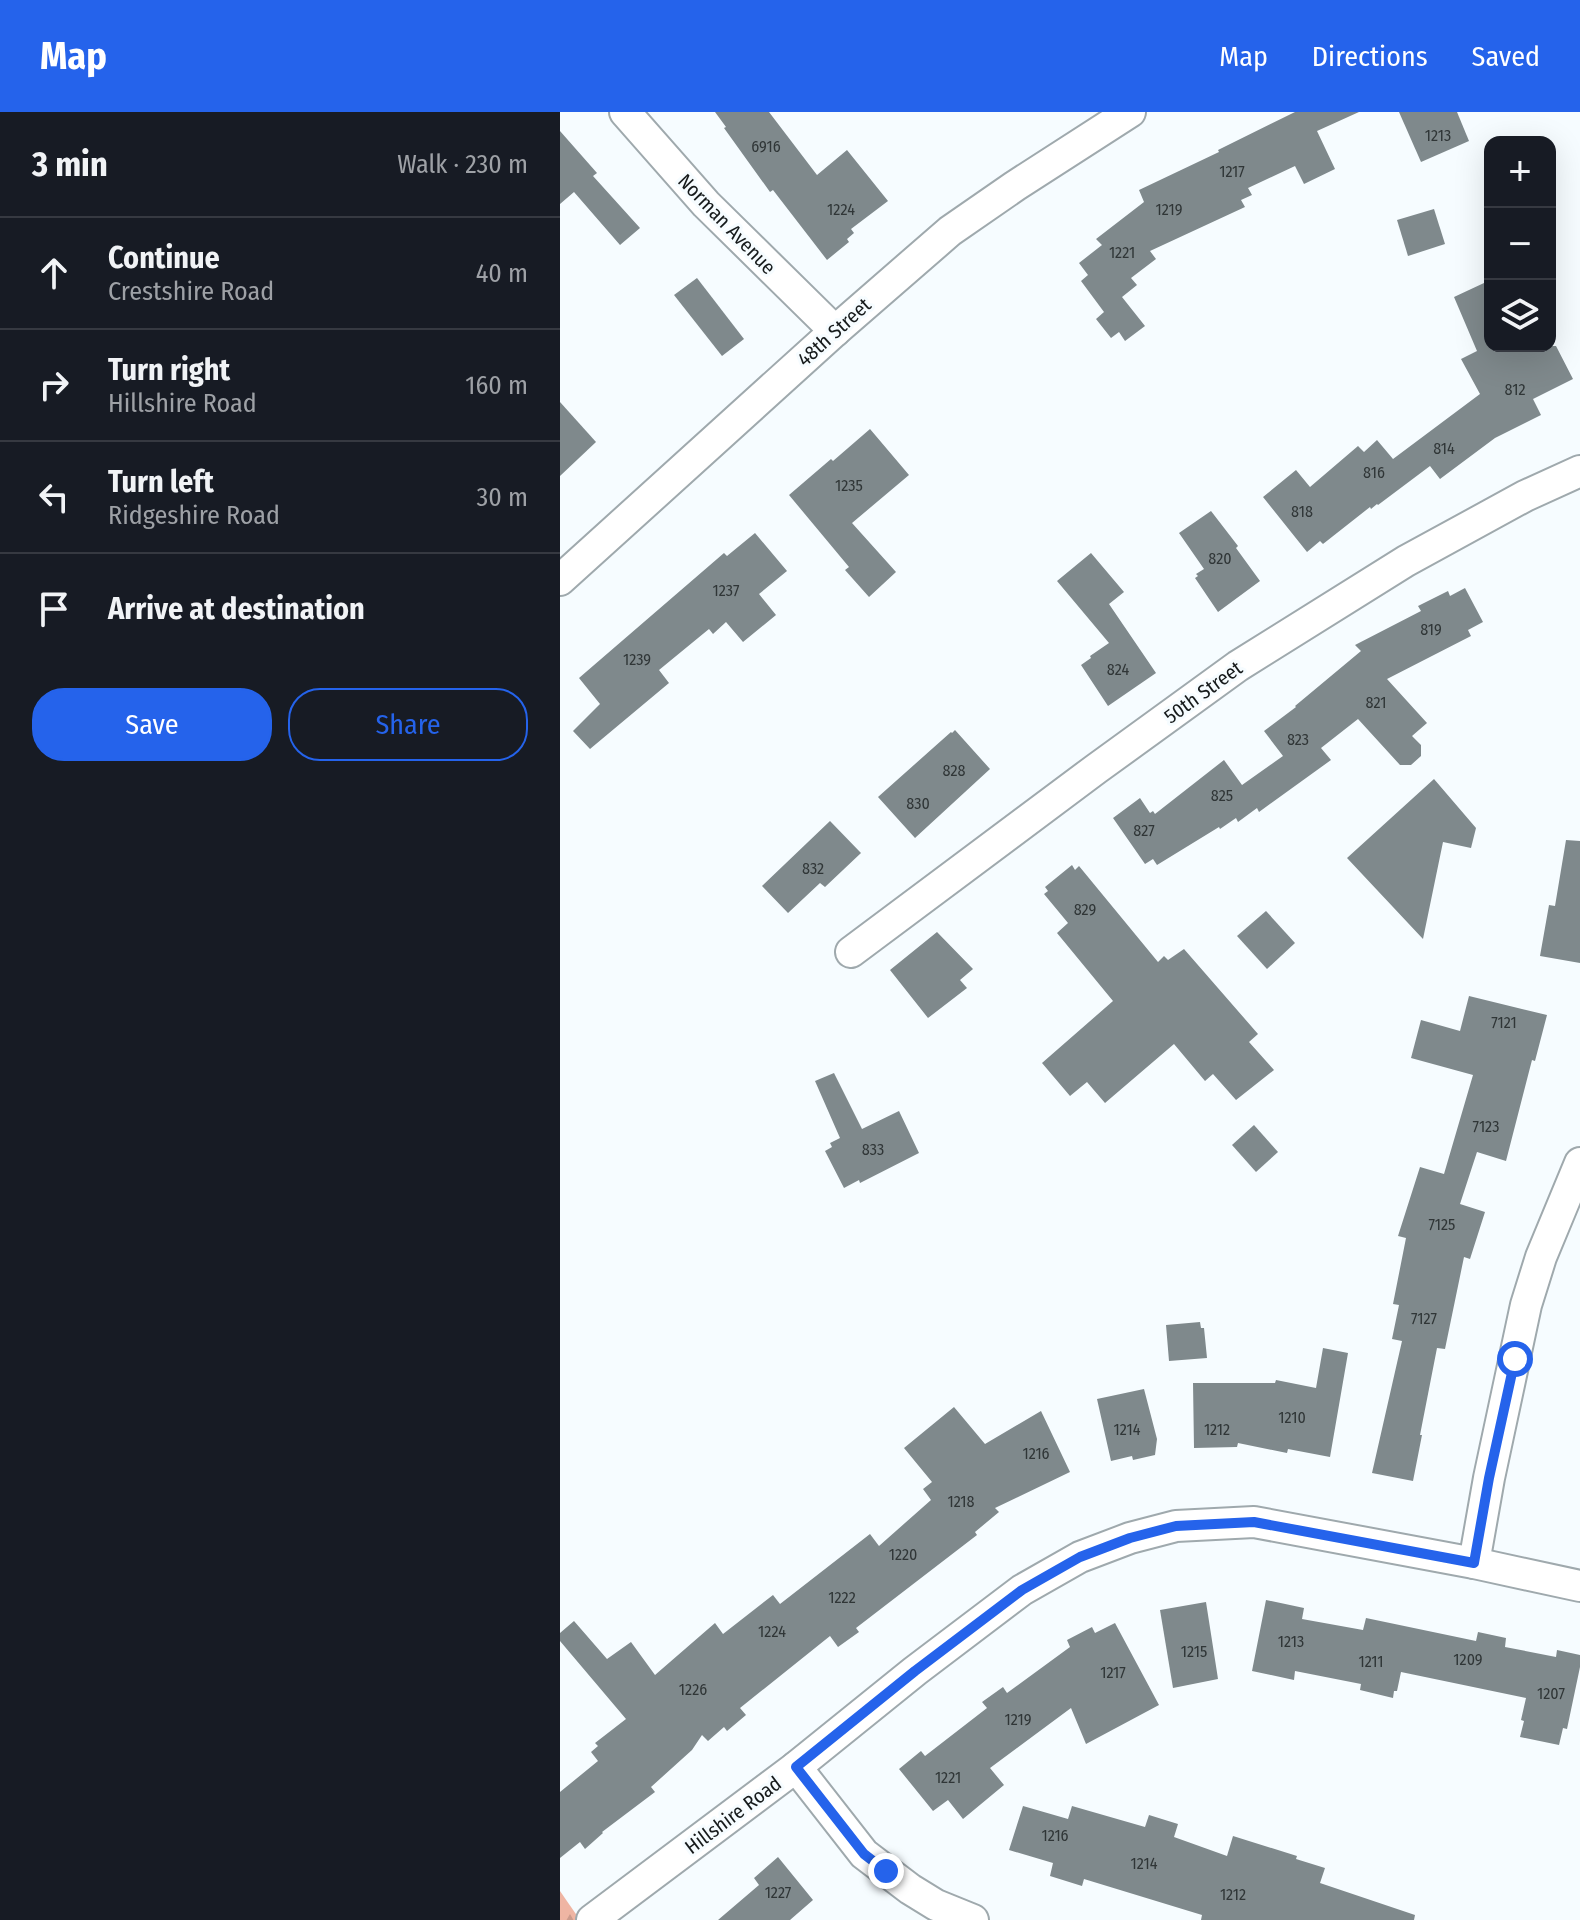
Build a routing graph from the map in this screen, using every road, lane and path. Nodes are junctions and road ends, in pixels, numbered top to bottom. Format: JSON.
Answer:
{"nodes":[{"id":1,"x":625,"y":112,"type":"edge"},
{"id":2,"x":1130,"y":112,"type":"edge"},
{"id":3,"x":835,"y":331,"type":"junction"},
{"id":4,"x":1580,"y":471,"type":"edge"},
{"id":5,"x":560,"y":580,"type":"edge"},
{"id":6,"x":851,"y":952,"type":"dead end"},
{"id":7,"x":1580,"y":1163,"type":"edge"},
{"id":8,"x":1474,"y":1563,"type":"junction"},
{"id":9,"x":1580,"y":1586,"type":"edge"},
{"id":10,"x":796,"y":1767,"type":"junction"},
{"id":11,"x":592,"y":1920,"type":"edge"},
{"id":12,"x":973,"y":1920,"type":"edge"}],
"edges":[{"from":1,"to":3,"type":"street","name":"Norman Avenue"},
{"from":2,"to":3,"type":"street","name":"48th Street"},
{"from":3,"to":5,"type":"street","name":"48th Street"},
{"from":4,"to":6,"type":"street","name":"50th Street"},
{"from":7,"to":8,"type":"street"},
{"from":8,"to":9,"type":"street","name":"Hillshire Road"},
{"from":8,"to":10,"type":"street","name":"Hillshire Road"},
{"from":10,"to":11,"type":"street","name":"Hillshire Road"},
{"from":10,"to":12,"type":"street"}]}
